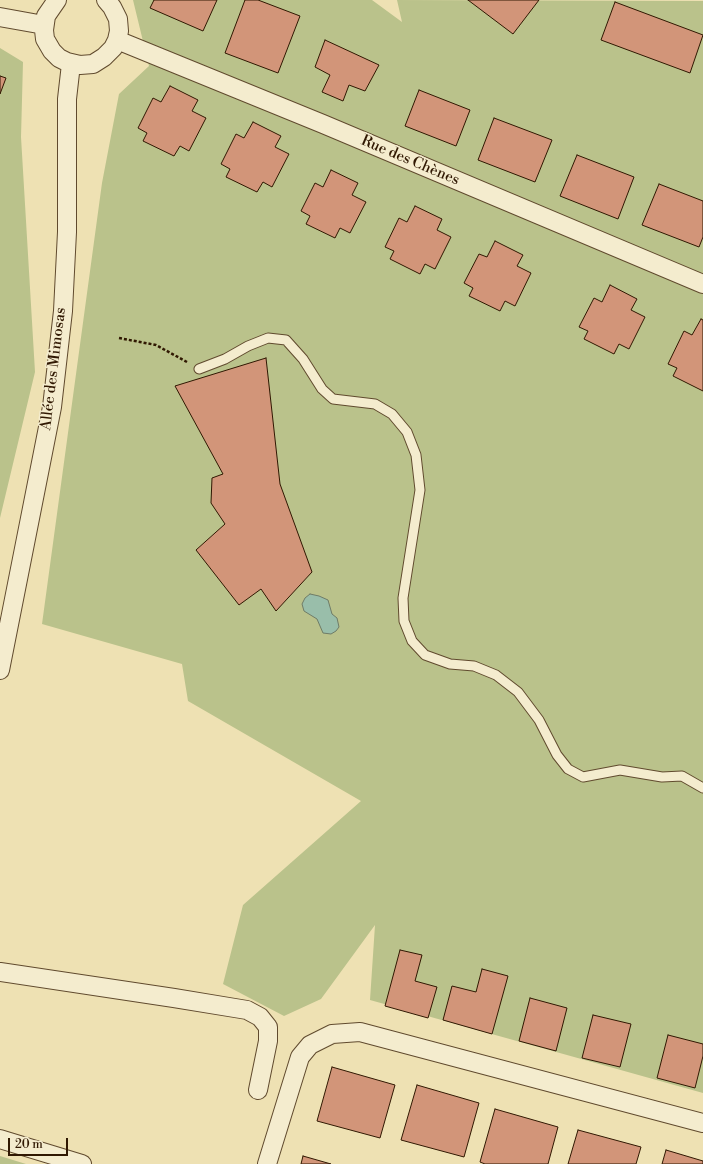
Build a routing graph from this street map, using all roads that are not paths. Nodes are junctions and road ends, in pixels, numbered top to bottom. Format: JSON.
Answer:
{"nodes":[{"id":1,"x":56,"y":0,"type":"edge"},
{"id":2,"x":106,"y":0,"type":"edge"},
{"id":3,"x":0,"y":17,"type":"edge"},
{"id":4,"x":44,"y":25,"type":"junction"},
{"id":5,"x":117,"y":40,"type":"junction"},
{"id":6,"x":71,"y":64,"type":"junction"},
{"id":7,"x":703,"y":284,"type":"edge"},
{"id":8,"x":199,"y":369,"type":"road end"},
{"id":9,"x":0,"y":670,"type":"edge"},
{"id":10,"x":703,"y":788,"type":"edge"},
{"id":11,"x":0,"y":972,"type":"edge"},
{"id":12,"x":258,"y":1090,"type":"dead end"},
{"id":13,"x":703,"y":1123,"type":"edge"},
{"id":14,"x":0,"y":1139,"type":"edge"},
{"id":15,"x":82,"y":1164,"type":"edge"},
{"id":16,"x":267,"y":1164,"type":"edge"}],
"edges":[{"from":1,"to":4,"type":"street"},
{"from":2,"to":5,"type":"street"},
{"from":3,"to":4,"type":"street"},
{"from":4,"to":6,"type":"street"},
{"from":5,"to":6,"type":"street"},
{"from":5,"to":7,"type":"street","name":"Rue des Chènes"},
{"from":6,"to":9,"type":"street","name":"Allée des Mimosas"},
{"from":8,"to":10,"type":"lane"},
{"from":11,"to":12,"type":"street"},
{"from":13,"to":16,"type":"street"},
{"from":14,"to":15,"type":"street"}]}
